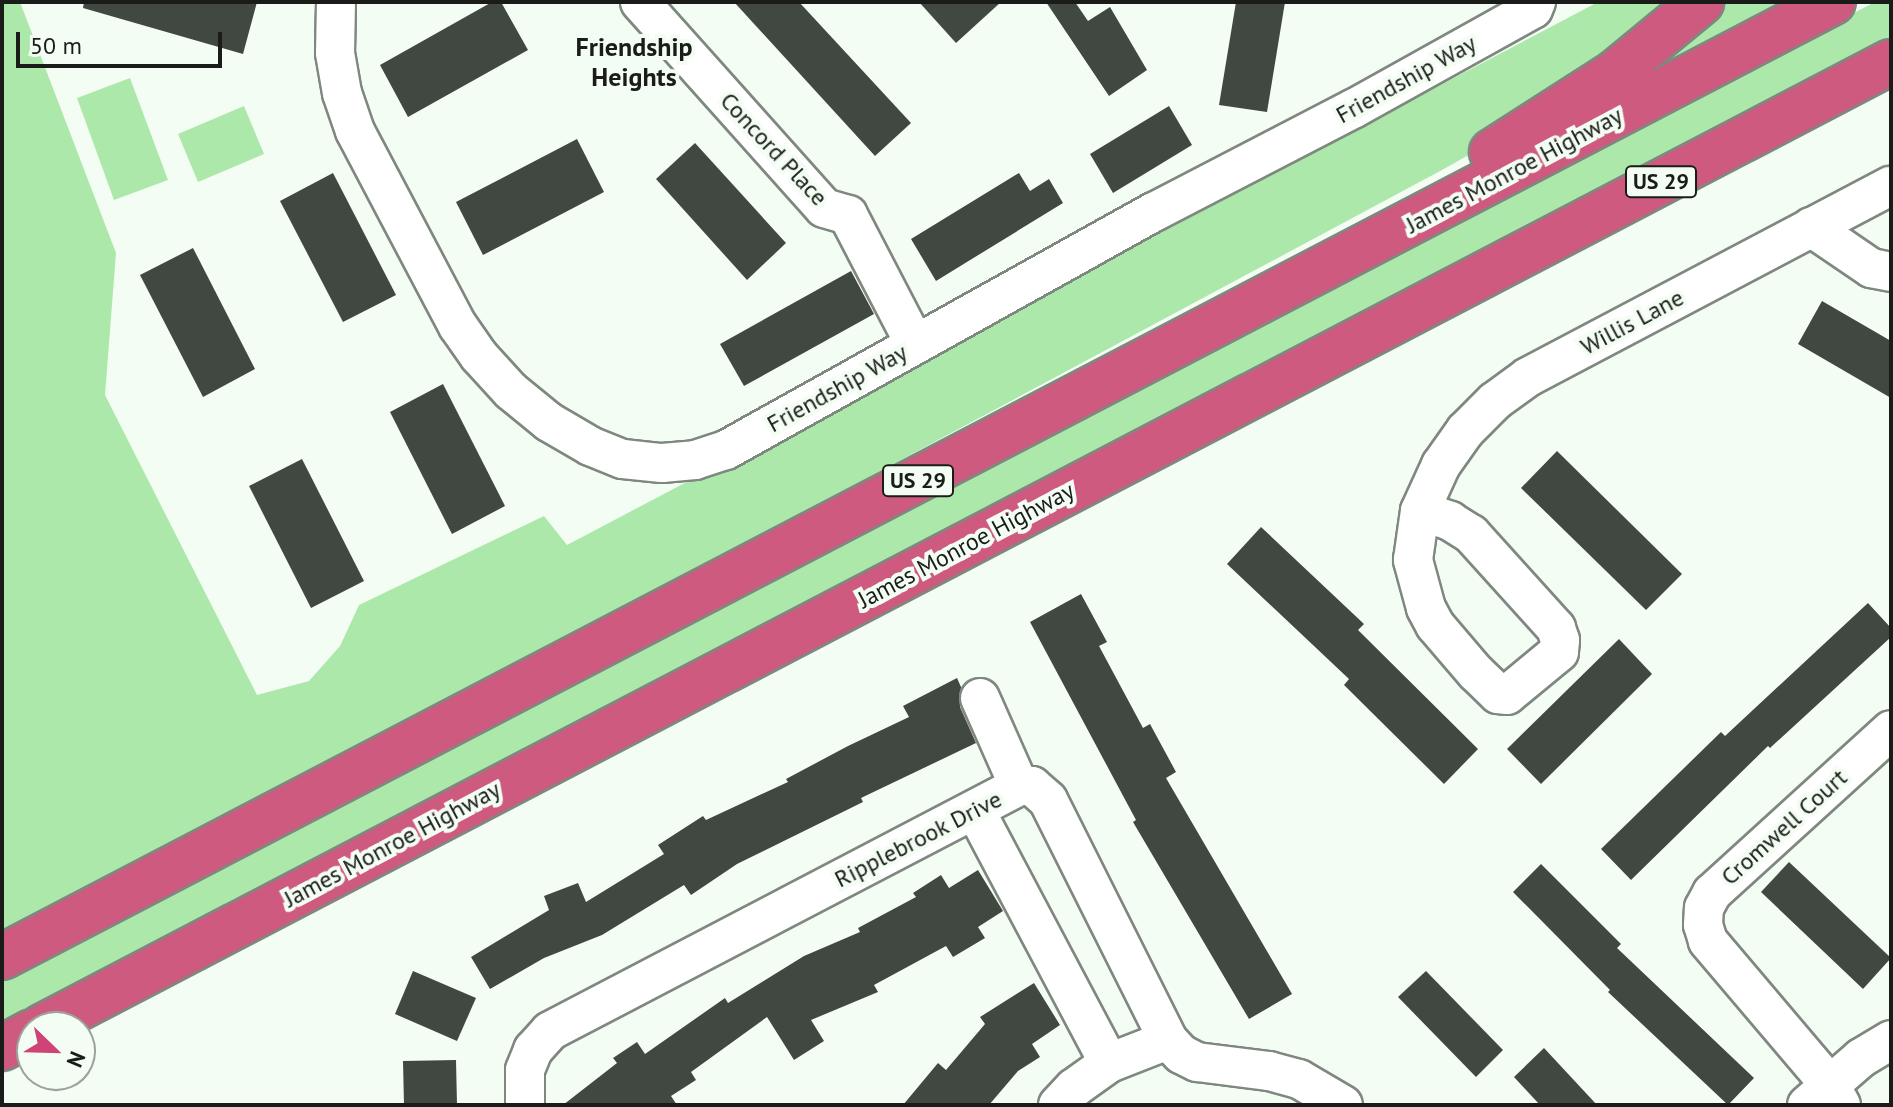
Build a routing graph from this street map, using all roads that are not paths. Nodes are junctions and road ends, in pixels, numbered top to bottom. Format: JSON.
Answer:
{"nodes":[{"id":1,"x":336,"y":2,"type":"edge"},
{"id":2,"x":640,"y":2,"type":"edge"},
{"id":3,"x":1536,"y":2,"type":"edge"},
{"id":4,"x":1701,"y":2,"type":"edge"},
{"id":5,"x":1833,"y":2,"type":"edge"},
{"id":6,"x":1891,"y":62,"type":"edge"},
{"id":7,"x":1891,"y":186,"type":"edge"},
{"id":8,"x":1811,"y":227,"type":"junction"},
{"id":9,"x":1891,"y":272,"type":"edge"},
{"id":10,"x":1246,"y":310,"type":"junction"},
{"id":11,"x":915,"y":344,"type":"junction"},
{"id":12,"x":1420,"y":511,"type":"junction"},
{"id":13,"x":980,"y":698,"type":"dead end"},
{"id":14,"x":1891,"y":730,"type":"edge"},
{"id":15,"x":1019,"y":786,"type":"junction"},
{"id":16,"x":975,"y":810,"type":"junction"},
{"id":17,"x":2,"y":957,"type":"edge"},
{"id":18,"x":73,"y":1011,"type":"edge"},
{"id":19,"x":1168,"y":1040,"type":"junction"},
{"id":20,"x":1891,"y":1040,"type":"edge"},
{"id":21,"x":1109,"y":1063,"type":"junction"},
{"id":22,"x":1826,"y":1098,"type":"edge"},
{"id":23,"x":525,"y":1105,"type":"edge"},
{"id":24,"x":1058,"y":1105,"type":"edge"},
{"id":25,"x":1343,"y":1105,"type":"edge"}],
"edges":[{"from":1,"to":11,"type":"street","name":"Friendship Way"},
{"from":2,"to":11,"type":"street","name":"Concord Place"},
{"from":3,"to":11,"type":"street","name":"Friendship Way"},
{"from":4,"to":10,"type":"highway"},
{"from":5,"to":10,"type":"highway","name":"James Monroe Highway","number":"US 29"},
{"from":6,"to":18,"type":"highway","name":"James Monroe Highway","number":"US 29"},
{"from":7,"to":8,"type":"street","name":"Willis Lane"},
{"from":8,"to":9,"type":"street"},
{"from":8,"to":12,"type":"street","name":"Willis Lane"},
{"from":10,"to":17,"type":"highway","name":"James Monroe Highway","number":"US 29"},
{"from":12,"to":12,"type":"street","name":"Willis Lane"},
{"from":13,"to":15,"type":"street"},
{"from":14,"to":22,"type":"street","name":"Cromwell Court"},
{"from":15,"to":16,"type":"street","name":"Ripplebrook Drive"},
{"from":15,"to":19,"type":"street","name":"Ripplebrook Drive"},
{"from":16,"to":21,"type":"street"},
{"from":16,"to":23,"type":"street","name":"Ripplebrook Drive"},
{"from":19,"to":21,"type":"street"},
{"from":19,"to":25,"type":"street"},
{"from":20,"to":22,"type":"street"},
{"from":21,"to":24,"type":"street"}]}
